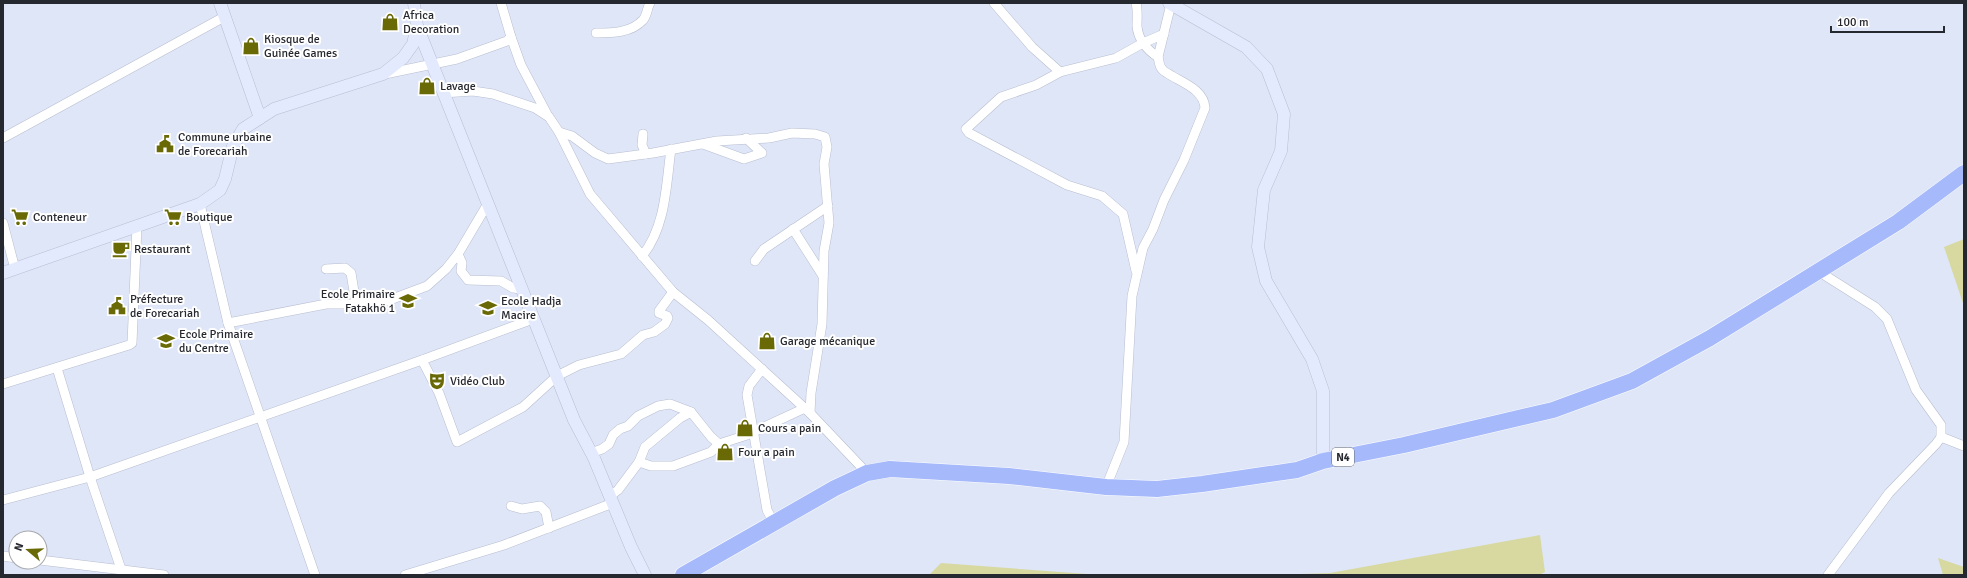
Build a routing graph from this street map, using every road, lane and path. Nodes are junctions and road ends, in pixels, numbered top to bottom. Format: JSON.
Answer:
{"nodes":[{"id":1,"x":220,"y":3,"type":"edge"},
{"id":2,"x":414,"y":3,"type":"edge"},
{"id":3,"x":501,"y":3,"type":"edge"},
{"id":4,"x":650,"y":3,"type":"edge"},
{"id":5,"x":994,"y":3,"type":"edge"},
{"id":6,"x":1136,"y":3,"type":"edge"},
{"id":7,"x":1170,"y":4,"type":"edge"},
{"id":8,"x":224,"y":17,"type":"junction"},
{"id":9,"x":417,"y":26,"type":"junction"},
{"id":10,"x":596,"y":33,"type":"dead end"},
{"id":11,"x":1164,"y":34,"type":"junction"},
{"id":12,"x":511,"y":37,"type":"junction"},
{"id":13,"x":1143,"y":43,"type":"junction"},
{"id":14,"x":1158,"y":57,"type":"junction"},
{"id":15,"x":432,"y":63,"type":"junction"},
{"id":16,"x":1060,"y":72,"type":"junction"},
{"id":17,"x":383,"y":74,"type":"junction"},
{"id":18,"x":443,"y":93,"type":"junction"},
{"id":19,"x":549,"y":117,"type":"junction"},
{"id":20,"x":260,"y":118,"type":"junction"},
{"id":21,"x":559,"y":132,"type":"junction"},
{"id":22,"x":644,"y":134,"type":"dead end"},
{"id":23,"x":3,"y":138,"type":"edge"},
{"id":24,"x":746,"y":138,"type":"junction"},
{"id":25,"x":703,"y":144,"type":"junction"},
{"id":26,"x":671,"y":149,"type":"junction"},
{"id":27,"x":646,"y":154,"type":"junction"},
{"id":28,"x":1964,"y":174,"type":"edge"},
{"id":29,"x":200,"y":204,"type":"junction"},
{"id":30,"x":488,"y":205,"type":"junction"},
{"id":31,"x":828,"y":206,"type":"junction"},
{"id":32,"x":3,"y":223,"type":"edge"},
{"id":33,"x":137,"y":226,"type":"junction"},
{"id":34,"x":794,"y":229,"type":"junction"},
{"id":35,"x":458,"y":254,"type":"junction"},
{"id":36,"x":642,"y":256,"type":"junction"},
{"id":37,"x":755,"y":261,"type":"dead end"},
{"id":38,"x":15,"y":269,"type":"junction"},
{"id":39,"x":326,"y":269,"type":"dead end"},
{"id":40,"x":1818,"y":271,"type":"junction"},
{"id":41,"x":1136,"y":272,"type":"junction"},
{"id":42,"x":3,"y":273,"type":"edge"},
{"id":43,"x":823,"y":276,"type":"junction"},
{"id":44,"x":521,"y":289,"type":"junction"},
{"id":45,"x":672,"y":292,"type":"junction"},
{"id":46,"x":356,"y":304,"type":"junction"},
{"id":47,"x":533,"y":319,"type":"junction"},
{"id":48,"x":228,"y":323,"type":"junction"},
{"id":49,"x":422,"y":360,"type":"junction"},
{"id":50,"x":57,"y":368,"type":"junction"},
{"id":51,"x":762,"y":369,"type":"junction"},
{"id":52,"x":557,"y":376,"type":"junction"},
{"id":53,"x":3,"y":384,"type":"edge"},
{"id":54,"x":808,"y":411,"type":"junction"},
{"id":55,"x":691,"y":412,"type":"junction"},
{"id":56,"x":260,"y":417,"type":"junction"},
{"id":57,"x":755,"y":432,"type":"junction"},
{"id":58,"x":1941,"y":437,"type":"junction"},
{"id":59,"x":719,"y":444,"type":"junction"},
{"id":60,"x":1964,"y":446,"type":"edge"},
{"id":61,"x":591,"y":452,"type":"junction"},
{"id":62,"x":1323,"y":461,"type":"junction"},
{"id":63,"x":639,"y":462,"type":"junction"},
{"id":64,"x":867,"y":473,"type":"junction"},
{"id":65,"x":90,"y":477,"type":"junction"},
{"id":66,"x":1106,"y":487,"type":"junction"},
{"id":67,"x":3,"y":500,"type":"edge"},
{"id":68,"x":611,"y":500,"type":"junction"},
{"id":69,"x":511,"y":506,"type":"dead end"},
{"id":70,"x":774,"y":523,"type":"junction"},
{"id":71,"x":549,"y":528,"type":"junction"},
{"id":72,"x":48,"y":561,"type":"edge"},
{"id":73,"x":122,"y":572,"type":"edge"},
{"id":74,"x":164,"y":575,"type":"edge"},
{"id":75,"x":315,"y":575,"type":"edge"},
{"id":76,"x":405,"y":575,"type":"edge"},
{"id":77,"x":645,"y":575,"type":"edge"},
{"id":78,"x":683,"y":575,"type":"edge"},
{"id":79,"x":1828,"y":575,"type":"edge"}],
"edges":[{"from":1,"to":8,"type":"street"},
{"from":2,"to":9,"type":"street"},
{"from":3,"to":12,"type":"street"},
{"from":4,"to":10,"type":"street"},
{"from":5,"to":16,"type":"street"},
{"from":6,"to":13,"type":"street"},
{"from":7,"to":11,"type":"street"},
{"from":7,"to":62,"type":"street"},
{"from":8,"to":20,"type":"street"},
{"from":8,"to":23,"type":"street"},
{"from":9,"to":15,"type":"street"},
{"from":9,"to":17,"type":"street"},
{"from":11,"to":13,"type":"street"},
{"from":11,"to":14,"type":"street"},
{"from":12,"to":15,"type":"street"},
{"from":12,"to":19,"type":"street"},
{"from":13,"to":14,"type":"street"},
{"from":13,"to":16,"type":"street"},
{"from":14,"to":41,"type":"street"},
{"from":15,"to":17,"type":"street"},
{"from":15,"to":18,"type":"street"},
{"from":16,"to":41,"type":"street"},
{"from":17,"to":20,"type":"street"},
{"from":18,"to":19,"type":"street"},
{"from":18,"to":30,"type":"street"},
{"from":19,"to":21,"type":"street"},
{"from":20,"to":29,"type":"street"},
{"from":21,"to":27,"type":"street"},
{"from":21,"to":36,"type":"street"},
{"from":22,"to":27,"type":"street"},
{"from":24,"to":25,"type":"street"},
{"from":24,"to":25,"type":"street"},
{"from":24,"to":31,"type":"street"},
{"from":25,"to":26,"type":"street"},
{"from":26,"to":27,"type":"street"},
{"from":26,"to":36,"type":"street"},
{"from":28,"to":40,"type":"highway","number":"N4"},
{"from":29,"to":33,"type":"street"},
{"from":29,"to":48,"type":"street"},
{"from":30,"to":35,"type":"street"},
{"from":30,"to":44,"type":"street"},
{"from":31,"to":34,"type":"street"},
{"from":31,"to":43,"type":"street"},
{"from":32,"to":38,"type":"street"},
{"from":33,"to":38,"type":"street"},
{"from":33,"to":50,"type":"street"},
{"from":34,"to":37,"type":"street"},
{"from":34,"to":43,"type":"street"},
{"from":35,"to":44,"type":"street"},
{"from":35,"to":46,"type":"street"},
{"from":36,"to":45,"type":"street"},
{"from":38,"to":42,"type":"street"},
{"from":39,"to":46,"type":"street"},
{"from":40,"to":58,"type":"street"},
{"from":40,"to":62,"type":"highway","number":"N4"},
{"from":41,"to":66,"type":"street"},
{"from":43,"to":54,"type":"street"},
{"from":44,"to":47,"type":"street"},
{"from":45,"to":51,"type":"street"},
{"from":45,"to":52,"type":"street"},
{"from":46,"to":48,"type":"street"},
{"from":47,"to":49,"type":"street"},
{"from":47,"to":52,"type":"street"},
{"from":48,"to":56,"type":"street"},
{"from":49,"to":52,"type":"street"},
{"from":49,"to":56,"type":"street"},
{"from":50,"to":53,"type":"street"},
{"from":50,"to":65,"type":"street"},
{"from":51,"to":54,"type":"street"},
{"from":51,"to":57,"type":"street"},
{"from":52,"to":61,"type":"street"},
{"from":54,"to":57,"type":"street"},
{"from":54,"to":64,"type":"street"},
{"from":55,"to":59,"type":"street"},
{"from":55,"to":61,"type":"street"},
{"from":55,"to":63,"type":"street"},
{"from":56,"to":65,"type":"street"},
{"from":56,"to":75,"type":"street"},
{"from":57,"to":59,"type":"street"},
{"from":57,"to":70,"type":"street"},
{"from":58,"to":60,"type":"street"},
{"from":58,"to":79,"type":"street"},
{"from":59,"to":63,"type":"street"},
{"from":61,"to":68,"type":"street"},
{"from":62,"to":66,"type":"highway","number":"N4"},
{"from":63,"to":68,"type":"street"},
{"from":64,"to":66,"type":"highway","number":"N4"},
{"from":64,"to":70,"type":"highway","number":"N4"},
{"from":65,"to":67,"type":"street"},
{"from":65,"to":73,"type":"street"},
{"from":68,"to":71,"type":"street"},
{"from":68,"to":77,"type":"street"},
{"from":69,"to":71,"type":"street"},
{"from":70,"to":78,"type":"highway","number":"N4"},
{"from":71,"to":76,"type":"street"},
{"from":72,"to":73,"type":"street"},
{"from":73,"to":74,"type":"street"}]}
